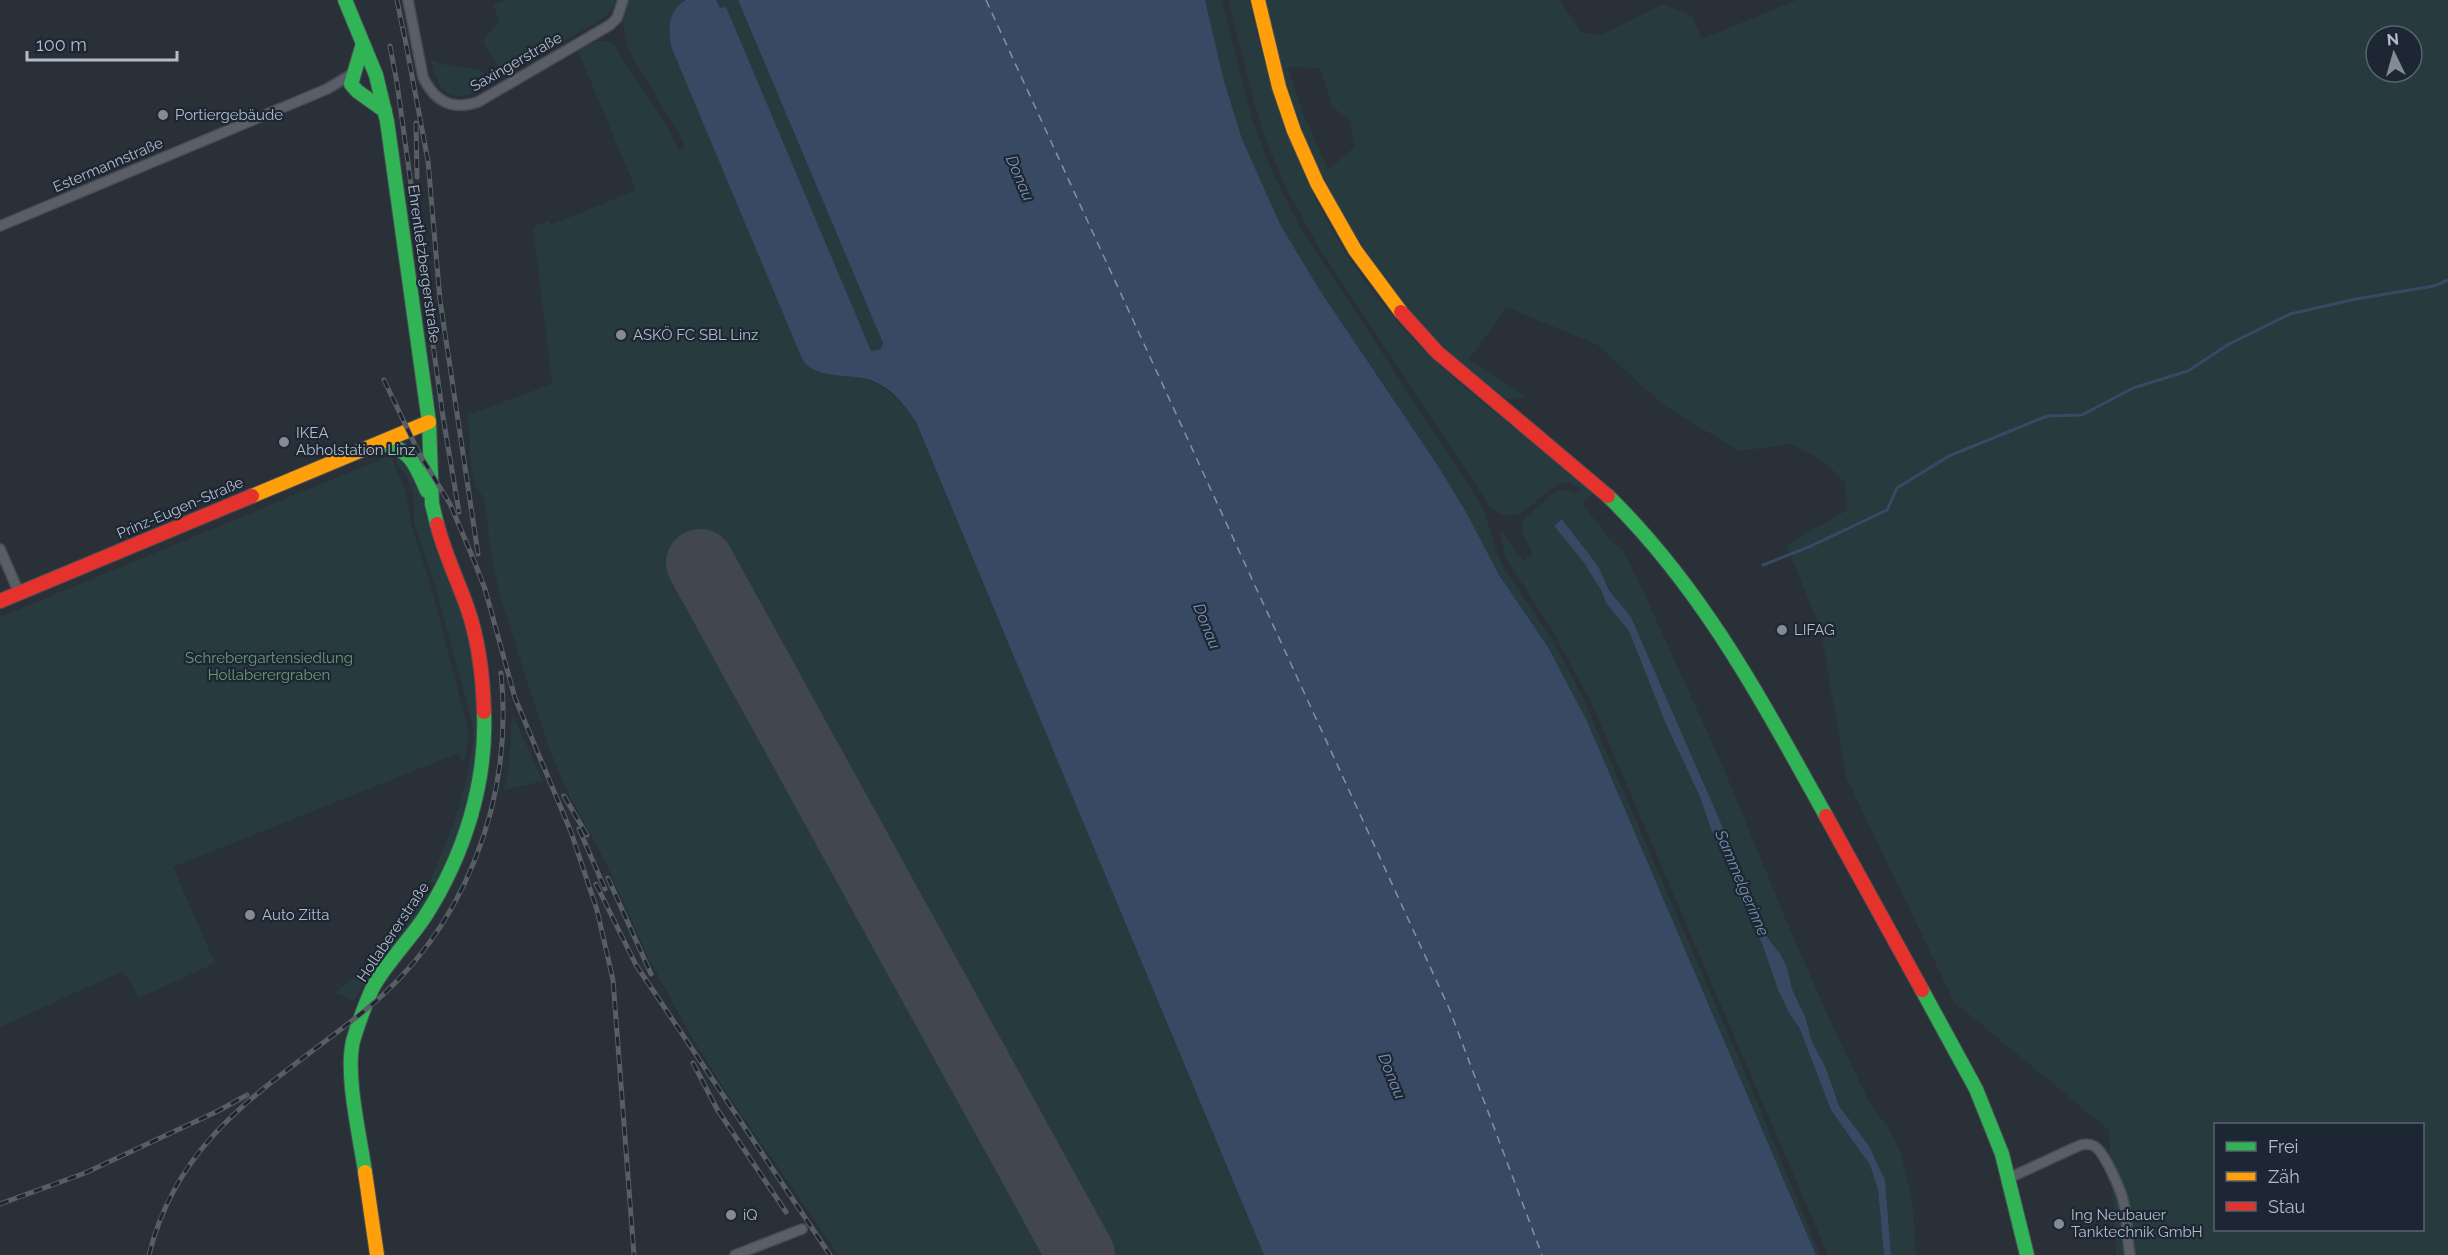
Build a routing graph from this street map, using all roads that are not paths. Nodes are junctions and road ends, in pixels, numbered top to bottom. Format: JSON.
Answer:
{"nodes":[{"id":1,"x":345,"y":0,"type":"edge"},
{"id":2,"x":408,"y":0,"type":"edge"},
{"id":3,"x":623,"y":0,"type":"edge"},
{"id":4,"x":1258,"y":0,"type":"edge"},
{"id":5,"x":362,"y":44,"type":"junction"},
{"id":6,"x":354,"y":72,"type":"junction"},
{"id":7,"x":376,"y":75,"type":"junction"},
{"id":8,"x":327,"y":89,"type":"junction"},
{"id":9,"x":359,"y":92,"type":"junction"},
{"id":10,"x":385,"y":111,"type":"junction"},
{"id":11,"x":0,"y":226,"type":"edge"},
{"id":12,"x":429,"y":422,"type":"junction"},
{"id":13,"x":373,"y":445,"type":"junction"},
{"id":14,"x":432,"y":504,"type":"junction"},
{"id":15,"x":0,"y":549,"type":"edge"},
{"id":16,"x":19,"y":593,"type":"junction"},
{"id":17,"x":0,"y":601,"type":"edge"},
{"id":18,"x":2010,"y":1178,"type":"junction"},
{"id":19,"x":802,"y":1229,"type":"dead end"},
{"id":20,"x":377,"y":1255,"type":"edge"},
{"id":21,"x":735,"y":1255,"type":"edge"},
{"id":22,"x":2027,"y":1255,"type":"edge"},
{"id":23,"x":2130,"y":1255,"type":"edge"}],
"edges":[{"from":1,"to":5,"type":"street","name":"Ehrentletzbergerstraße"},
{"from":2,"to":3,"type":"street","name":"Saxingerstraße"},
{"from":4,"to":18,"type":"street"},
{"from":5,"to":6,"type":"street"},
{"from":5,"to":7,"type":"street","name":"Ehrentletzbergerstraße"},
{"from":6,"to":7,"type":"street"},
{"from":6,"to":8,"type":"street","name":"Estermannstraße"},
{"from":6,"to":9,"type":"street"},
{"from":7,"to":9,"type":"street"},
{"from":7,"to":10,"type":"street","name":"Ehrentletzbergerstraße"},
{"from":8,"to":9,"type":"street","name":"Estermannstraße"},
{"from":8,"to":11,"type":"street","name":"Estermannstraße"},
{"from":9,"to":10,"type":"street"},
{"from":10,"to":12,"type":"street","name":"Ehrentletzbergerstraße"},
{"from":12,"to":13,"type":"street","name":"Prinz-Eugen-Straße"},
{"from":12,"to":14,"type":"street","name":"Hollabererstraße"},
{"from":13,"to":14,"type":"street"},
{"from":13,"to":16,"type":"street","name":"Prinz-Eugen-Straße"},
{"from":14,"to":20,"type":"street","name":"Hollabererstraße"},
{"from":15,"to":16,"type":"street"},
{"from":16,"to":17,"type":"street","name":"Prinz-Eugen-Straße"},
{"from":18,"to":22,"type":"street"},
{"from":18,"to":23,"type":"street"},
{"from":19,"to":21,"type":"street"}]}
